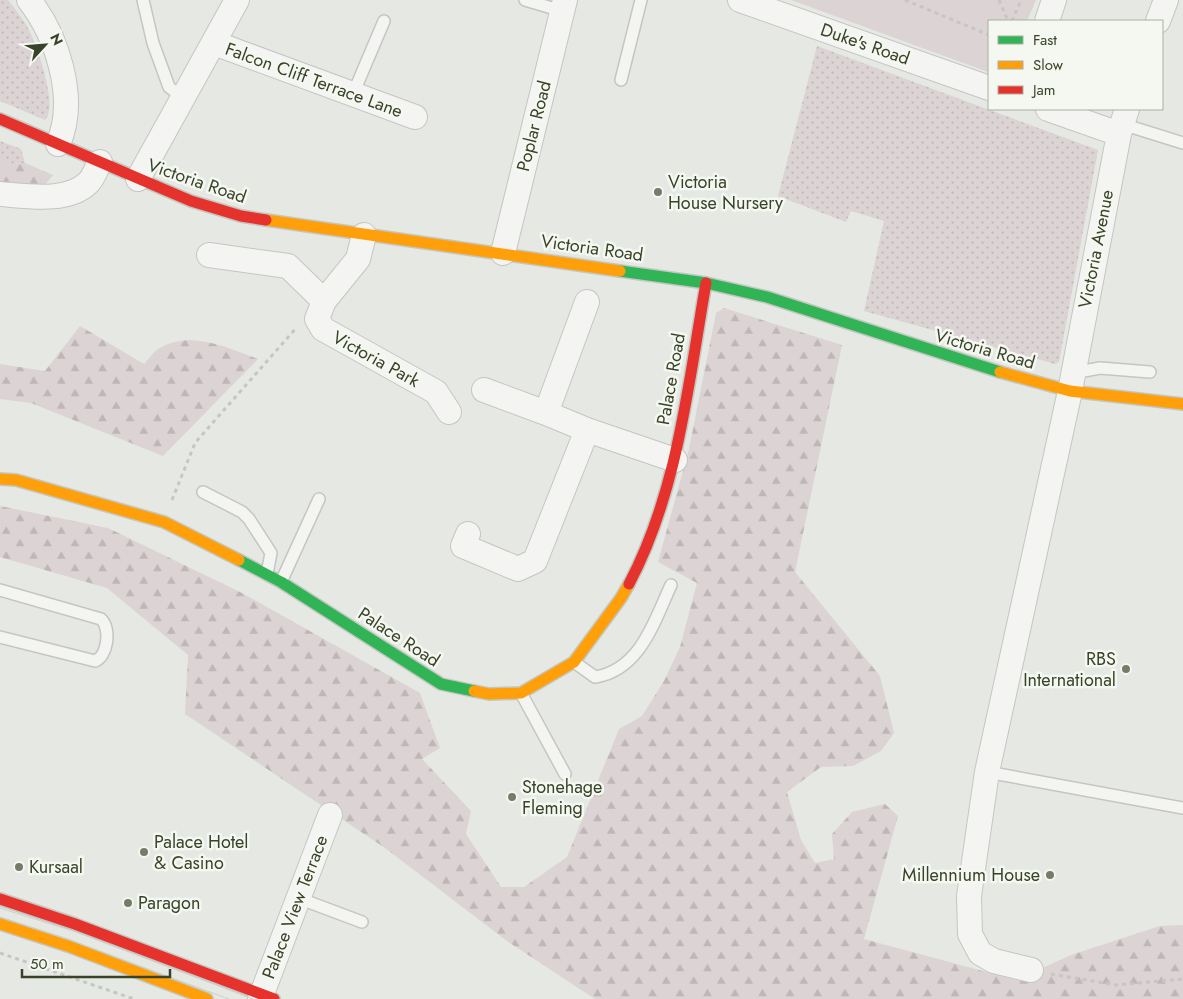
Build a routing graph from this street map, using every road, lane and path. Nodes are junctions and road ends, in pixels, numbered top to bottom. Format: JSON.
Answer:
{"nodes":[{"id":1,"x":29,"y":0,"type":"edge"},
{"id":2,"x":143,"y":0,"type":"edge"},
{"id":3,"x":237,"y":0,"type":"edge"},
{"id":4,"x":525,"y":0,"type":"edge"},
{"id":5,"x":640,"y":0,"type":"edge"},
{"id":6,"x":740,"y":0,"type":"edge"},
{"id":7,"x":905,"y":0,"type":"edge"},
{"id":8,"x":999,"y":0,"type":"edge"},
{"id":9,"x":1021,"y":0,"type":"edge"},
{"id":10,"x":1054,"y":0,"type":"edge"},
{"id":11,"x":1166,"y":0,"type":"edge"},
{"id":12,"x":564,"y":5,"type":"edge"},
{"id":13,"x":1009,"y":20,"type":"edge"},
{"id":14,"x":1011,"y":20,"type":"edge"},
{"id":15,"x":1047,"y":20,"type":"edge"},
{"id":16,"x":1158,"y":20,"type":"edge"},
{"id":17,"x":384,"y":21,"type":"dead end"},
{"id":18,"x":988,"y":35,"type":"edge"},
{"id":19,"x":214,"y":42,"type":"junction"},
{"id":20,"x":621,"y":80,"type":"dead end"},
{"id":21,"x":988,"y":88,"type":"edge"},
{"id":22,"x":353,"y":94,"type":"junction"},
{"id":23,"x":182,"y":97,"type":"junction"},
{"id":24,"x":1054,"y":110,"type":"edge"},
{"id":25,"x":415,"y":117,"type":"dead end"},
{"id":26,"x":0,"y":119,"type":"edge"},
{"id":27,"x":1123,"y":122,"type":"edge"},
{"id":28,"x":1183,"y":142,"type":"edge"},
{"id":29,"x":58,"y":144,"type":"junction"},
{"id":30,"x":100,"y":162,"type":"junction"},
{"id":31,"x":138,"y":179,"type":"junction"},
{"id":32,"x":0,"y":194,"type":"edge"},
{"id":33,"x":364,"y":236,"type":"junction"},
{"id":34,"x":502,"y":253,"type":"junction"},
{"id":35,"x":209,"y":255,"type":"dead end"},
{"id":36,"x":706,"y":283,"type":"junction"},
{"id":37,"x":587,"y":302,"type":"dead end"},
{"id":38,"x":321,"y":310,"type":"junction"},
{"id":39,"x":1150,"y":372,"type":"dead end"},
{"id":40,"x":1071,"y":382,"type":"junction"},
{"id":41,"x":484,"y":390,"type":"dead end"},
{"id":42,"x":1183,"y":404,"type":"edge"},
{"id":43,"x":449,"y":412,"type":"dead end"},
{"id":44,"x":546,"y":413,"type":"junction"},
{"id":45,"x":587,"y":430,"type":"junction"},
{"id":46,"x":675,"y":460,"type":"junction"},
{"id":47,"x":0,"y":479,"type":"edge"},
{"id":48,"x":203,"y":492,"type":"dead end"},
{"id":49,"x":319,"y":499,"type":"dead end"},
{"id":50,"x":164,"y":522,"type":"junction"},
{"id":51,"x":468,"y":534,"type":"dead end"},
{"id":52,"x":267,"y":574,"type":"junction"},
{"id":53,"x":281,"y":582,"type":"junction"},
{"id":54,"x":671,"y":586,"type":"dead end"},
{"id":55,"x":0,"y":590,"type":"edge"},
{"id":56,"x":0,"y":637,"type":"edge"},
{"id":57,"x":574,"y":662,"type":"junction"},
{"id":58,"x":521,"y":692,"type":"junction"},
{"id":59,"x":987,"y":772,"type":"junction"},
{"id":60,"x":565,"y":774,"type":"dead end"},
{"id":61,"x":1183,"y":808,"type":"edge"},
{"id":62,"x":330,"y":815,"type":"dead end"},
{"id":63,"x":298,"y":898,"type":"junction"},
{"id":64,"x":0,"y":899,"type":"edge"},
{"id":65,"x":362,"y":922,"type":"dead end"},
{"id":66,"x":0,"y":924,"type":"edge"},
{"id":67,"x":0,"y":953,"type":"edge"},
{"id":68,"x":1031,"y":970,"type":"joint"},
{"id":69,"x":1183,"y":979,"type":"edge"},
{"id":70,"x":266,"y":997,"type":"edge"},
{"id":71,"x":134,"y":999,"type":"edge"},
{"id":72,"x":207,"y":999,"type":"edge"}],
"edges":[{"from":1,"to":29,"type":"street"},
{"from":2,"to":23,"type":"lane"},
{"from":3,"to":19,"type":"street"},
{"from":4,"to":12,"type":"lane"},
{"from":5,"to":20,"type":"lane"},
{"from":6,"to":21,"type":"street","name":"Duke's Road"},
{"from":7,"to":18,"type":"path"},
{"from":8,"to":13,"type":"path"},
{"from":9,"to":14,"type":"path"},
{"from":10,"to":15,"type":"street"},
{"from":11,"to":16,"type":"street"},
{"from":12,"to":34,"type":"street","name":"Poplar Road"},
{"from":17,"to":22,"type":"lane"},
{"from":19,"to":22,"type":"street","name":"Falcon Cliff Terrace Lane"},
{"from":19,"to":23,"type":"street"},
{"from":22,"to":25,"type":"street","name":"Falcon Cliff Terrace Lane"},
{"from":23,"to":31,"type":"street"},
{"from":24,"to":27,"type":"street"},
{"from":26,"to":29,"type":"main road","name":"Victoria Road"},
{"from":27,"to":28,"type":"lane"},
{"from":27,"to":40,"type":"street","name":"Victoria Avenue"},
{"from":29,"to":30,"type":"main road","name":"Victoria Road"},
{"from":30,"to":31,"type":"main road","name":"Victoria Road"},
{"from":30,"to":32,"type":"street"},
{"from":31,"to":33,"type":"main road","name":"Victoria Road"},
{"from":33,"to":34,"type":"main road","name":"Victoria Road"},
{"from":33,"to":38,"type":"street"},
{"from":34,"to":36,"type":"main road","name":"Victoria Road"},
{"from":35,"to":38,"type":"street","name":"Victoria Park"},
{"from":36,"to":40,"type":"main road","name":"Victoria Road"},
{"from":36,"to":46,"type":"main road","name":"Palace Road"},
{"from":37,"to":44,"type":"street"},
{"from":38,"to":43,"type":"street","name":"Victoria Park"},
{"from":38,"to":50,"type":"path"},
{"from":39,"to":40,"type":"lane"},
{"from":40,"to":42,"type":"main road","name":"Victoria Road"},
{"from":40,"to":59,"type":"street","name":"Victoria Avenue"},
{"from":41,"to":44,"type":"street"},
{"from":44,"to":45,"type":"street"},
{"from":45,"to":46,"type":"street"},
{"from":45,"to":51,"type":"street"},
{"from":46,"to":57,"type":"main road","name":"Palace Road"},
{"from":47,"to":50,"type":"main road","name":"Palace Road"},
{"from":48,"to":52,"type":"lane"},
{"from":49,"to":53,"type":"lane"},
{"from":50,"to":52,"type":"main road","name":"Palace Road"},
{"from":52,"to":53,"type":"main road","name":"Palace Road"},
{"from":53,"to":58,"type":"main road","name":"Palace Road"},
{"from":54,"to":57,"type":"lane"},
{"from":55,"to":56,"type":"lane"},
{"from":57,"to":58,"type":"main road","name":"Palace Road"},
{"from":58,"to":60,"type":"lane"},
{"from":59,"to":61,"type":"lane"},
{"from":59,"to":68,"type":"street","name":"Victoria Avenue"},
{"from":62,"to":63,"type":"street","name":"Palace View Terrace"},
{"from":63,"to":65,"type":"lane"},
{"from":63,"to":70,"type":"street","name":"Palace View Terrace"},
{"from":64,"to":70,"type":"main road"},
{"from":66,"to":72,"type":"main road"},
{"from":67,"to":71,"type":"path"},
{"from":68,"to":69,"type":"path"}]}
